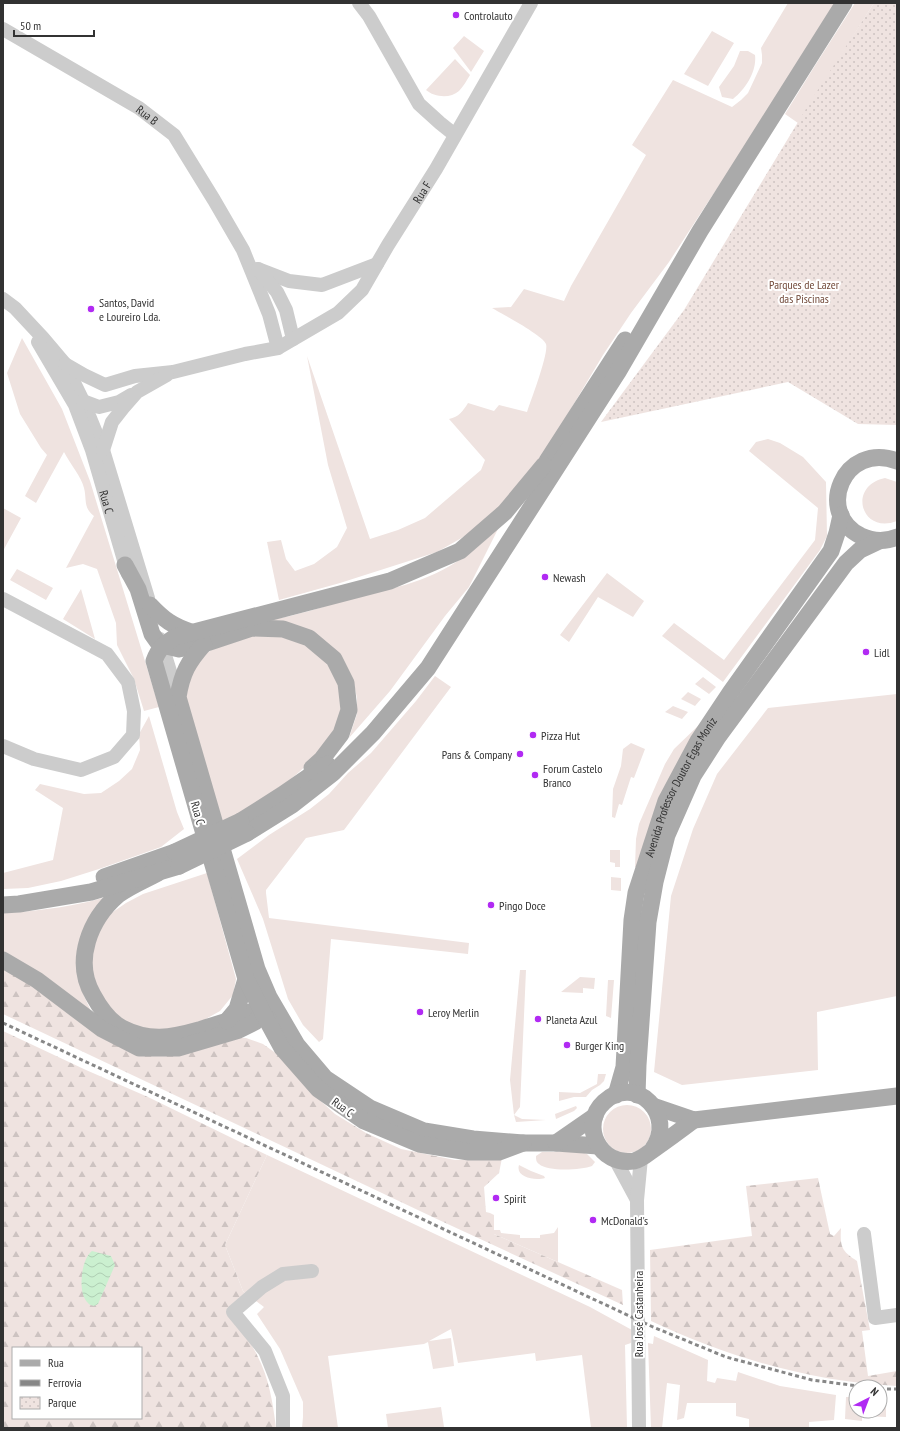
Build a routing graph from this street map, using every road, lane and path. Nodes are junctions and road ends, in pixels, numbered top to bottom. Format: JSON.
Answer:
{"nodes":[{"id":1,"x":359,"y":3,"type":"edge"},
{"id":2,"x":531,"y":3,"type":"edge"},
{"id":3,"x":844,"y":3,"type":"edge"},
{"id":4,"x":3,"y":29,"type":"edge"},
{"id":5,"x":455,"y":135,"type":"junction"},
{"id":6,"x":700,"y":231,"type":"junction"},
{"id":7,"x":243,"y":250,"type":"junction"},
{"id":8,"x":377,"y":264,"type":"junction"},
{"id":9,"x":258,"y":269,"type":"junction"},
{"id":10,"x":3,"y":299,"type":"edge"},
{"id":11,"x":24,"y":319,"type":"junction"},
{"id":12,"x":293,"y":339,"type":"junction"},
{"id":13,"x":278,"y":348,"type":"junction"},
{"id":14,"x":65,"y":364,"type":"junction"},
{"id":15,"x":173,"y":372,"type":"junction"},
{"id":16,"x":105,"y":385,"type":"junction"},
{"id":17,"x":137,"y":392,"type":"junction"},
{"id":18,"x":79,"y":403,"type":"junction"},
{"id":19,"x":103,"y":450,"type":"junction"},
{"id":20,"x":894,"y":458,"type":"edge"},
{"id":21,"x":544,"y":465,"type":"junction"},
{"id":22,"x":841,"y":515,"type":"junction"},
{"id":23,"x":897,"y":537,"type":"edge"},
{"id":24,"x":879,"y":541,"type":"junction"},
{"id":25,"x":125,"y":565,"type":"junction"},
{"id":26,"x":3,"y":599,"type":"edge"},
{"id":27,"x":150,"y":605,"type":"junction"},
{"id":28,"x":191,"y":632,"type":"junction"},
{"id":29,"x":204,"y":644,"type":"junction"},
{"id":30,"x":162,"y":645,"type":"junction"},
{"id":31,"x":154,"y":662,"type":"junction"},
{"id":32,"x":178,"y":698,"type":"junction"},
{"id":33,"x":3,"y":746,"type":"edge"},
{"id":34,"x":282,"y":795,"type":"junction"},
{"id":35,"x":244,"y":827,"type":"junction"},
{"id":36,"x":177,"y":859,"type":"junction"},
{"id":37,"x":158,"y":873,"type":"junction"},
{"id":38,"x":3,"y":896,"type":"edge"},
{"id":39,"x":3,"y":905,"type":"edge"},
{"id":40,"x":3,"y":960,"type":"edge"},
{"id":41,"x":246,"y":979,"type":"junction"},
{"id":42,"x":269,"y":997,"type":"junction"},
{"id":43,"x":263,"y":1013,"type":"junction"},
{"id":44,"x":233,"y":1025,"type":"junction"},
{"id":45,"x":282,"y":1048,"type":"junction"},
{"id":46,"x":325,"y":1078,"type":"junction"},
{"id":47,"x":616,"y":1095,"type":"junction"},
{"id":48,"x":637,"y":1095,"type":"junction"},
{"id":49,"x":897,"y":1096,"type":"edge"},
{"id":50,"x":654,"y":1106,"type":"junction"},
{"id":51,"x":594,"y":1116,"type":"junction"},
{"id":52,"x":694,"y":1120,"type":"junction"},
{"id":53,"x":556,"y":1143,"type":"junction"},
{"id":54,"x":523,"y":1144,"type":"junction"},
{"id":55,"x":598,"y":1146,"type":"junction"},
{"id":56,"x":647,"y":1154,"type":"junction"},
{"id":57,"x":614,"y":1159,"type":"junction"},
{"id":58,"x":638,"y":1200,"type":"junction"},
{"id":59,"x":864,"y":1234,"type":"dead end"},
{"id":60,"x":312,"y":1271,"type":"dead end"},
{"id":61,"x":897,"y":1315,"type":"edge"},
{"id":62,"x":283,"y":1428,"type":"edge"},
{"id":63,"x":639,"y":1428,"type":"edge"}],
"edges":[{"from":1,"to":5,"type":"street"},
{"from":2,"to":5,"type":"street","name":"Rua F"},
{"from":3,"to":6,"type":"main road"},
{"from":4,"to":7,"type":"street","name":"Rua B"},
{"from":5,"to":8,"type":"street","name":"Rua F"},
{"from":6,"to":21,"type":"main road"},
{"from":6,"to":35,"type":"main road"},
{"from":7,"to":9,"type":"street","name":"Rua B"},
{"from":7,"to":13,"type":"street","name":"Rua B"},
{"from":8,"to":9,"type":"street","name":"Rua B"},
{"from":8,"to":12,"type":"street","name":"Rua F"},
{"from":9,"to":12,"type":"street","name":"Rua B"},
{"from":10,"to":11,"type":"street","name":"Rua C"},
{"from":11,"to":14,"type":"street","name":"Rua C"},
{"from":11,"to":18,"type":"street","name":"Rua C"},
{"from":12,"to":13,"type":"street","name":"Rua F"},
{"from":13,"to":15,"type":"street"},
{"from":14,"to":16,"type":"street"},
{"from":14,"to":18,"type":"street","name":"Rua C"},
{"from":15,"to":16,"type":"street"},
{"from":15,"to":17,"type":"street"},
{"from":16,"to":18,"type":"street"},
{"from":17,"to":18,"type":"street"},
{"from":17,"to":19,"type":"street"},
{"from":18,"to":19,"type":"street","name":"Rua C"},
{"from":18,"to":25,"type":"street","name":"Rua C"},
{"from":19,"to":27,"type":"street","name":"Rua C"},
{"from":20,"to":22,"type":"main road"},
{"from":21,"to":28,"type":"main road"},
{"from":21,"to":34,"type":"main road"},
{"from":22,"to":24,"type":"main road"},
{"from":22,"to":47,"type":"main road","name":"Avenida Professor Doutor Egas Moniz"},
{"from":23,"to":24,"type":"main road","name":"Avenida Professor Doutor Egas Moniz"},
{"from":24,"to":48,"type":"main road","name":"Avenida Professor Doutor Egas Moniz"},
{"from":25,"to":30,"type":"main road"},
{"from":25,"to":31,"type":"street","name":"Rua C"},
{"from":26,"to":33,"type":"street"},
{"from":27,"to":28,"type":"main road"},
{"from":27,"to":30,"type":"street","name":"Rua C"},
{"from":28,"to":30,"type":"main road"},
{"from":29,"to":30,"type":"main road"},
{"from":29,"to":32,"type":"main road"},
{"from":29,"to":34,"type":"main road"},
{"from":30,"to":31,"type":"main road"},
{"from":30,"to":32,"type":"street","name":"Rua C"},
{"from":31,"to":41,"type":"main road","name":"Rua C"},
{"from":32,"to":42,"type":"main road","name":"Rua C"},
{"from":34,"to":35,"type":"main road"},
{"from":35,"to":36,"type":"main road","bridge":true},
{"from":36,"to":37,"type":"main road"},
{"from":36,"to":38,"type":"main road"},
{"from":37,"to":39,"type":"main road"},
{"from":37,"to":44,"type":"main road"},
{"from":40,"to":44,"type":"main road"},
{"from":41,"to":43,"type":"main road","name":"Rua C"},
{"from":41,"to":44,"type":"main road"},
{"from":42,"to":43,"type":"main road"},
{"from":42,"to":46,"type":"main road","name":"Rua C"},
{"from":43,"to":44,"type":"main road"},
{"from":43,"to":45,"type":"main road","name":"Rua C"},
{"from":43,"to":46,"type":"main road"},
{"from":44,"to":45,"type":"main road"},
{"from":45,"to":54,"type":"main road","name":"Rua C"},
{"from":46,"to":54,"type":"main road","name":"Rua C"},
{"from":47,"to":48,"type":"main road"},
{"from":47,"to":51,"type":"main road"},
{"from":48,"to":50,"type":"main road"},
{"from":49,"to":52,"type":"main road"},
{"from":50,"to":52,"type":"main road"},
{"from":50,"to":56,"type":"main road"},
{"from":51,"to":53,"type":"main road"},
{"from":51,"to":55,"type":"main road"},
{"from":52,"to":56,"type":"main road"},
{"from":53,"to":54,"type":"main road","name":"Rua C"},
{"from":53,"to":55,"type":"main road","name":"Rua C"},
{"from":55,"to":57,"type":"main road"},
{"from":56,"to":57,"type":"main road"},
{"from":56,"to":58,"type":"street","name":"Rua José Castanheira"},
{"from":57,"to":58,"type":"street"},
{"from":58,"to":63,"type":"street","name":"Rua José Castanheira"},
{"from":59,"to":61,"type":"street"},
{"from":60,"to":62,"type":"street"}]}
